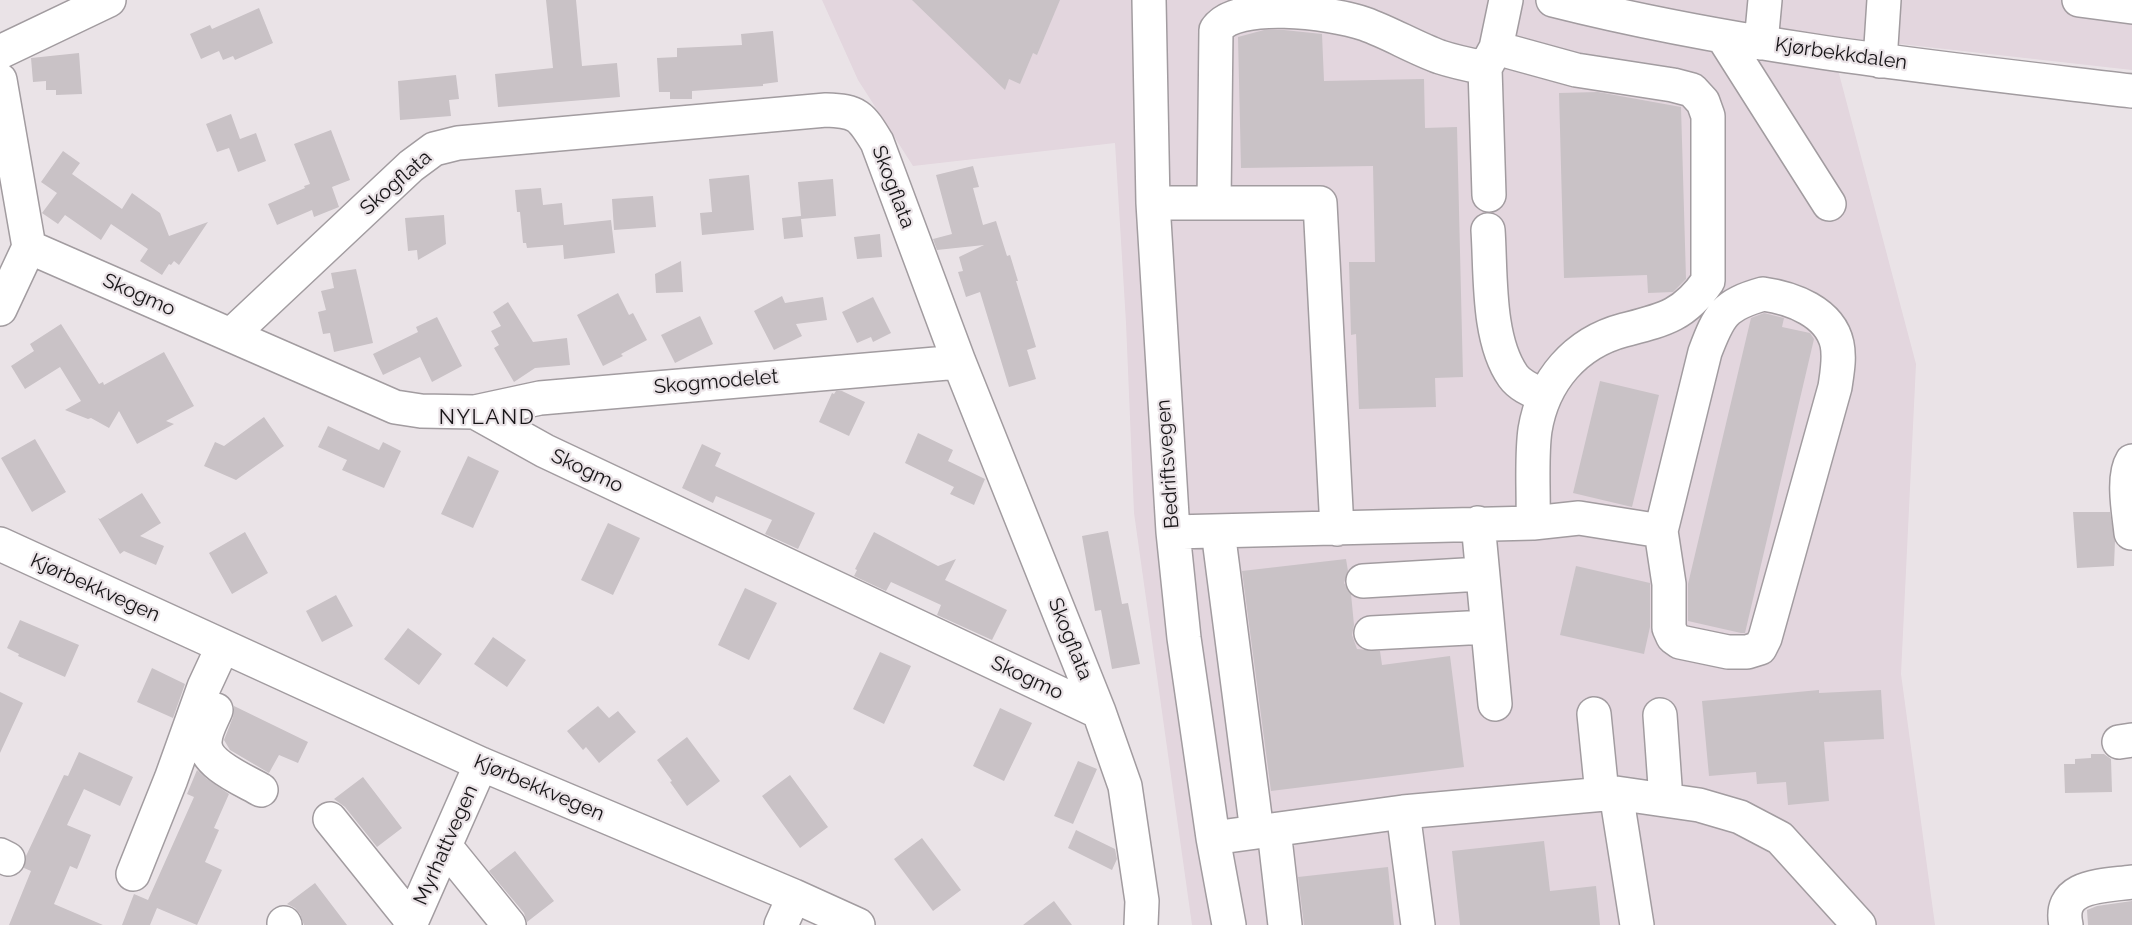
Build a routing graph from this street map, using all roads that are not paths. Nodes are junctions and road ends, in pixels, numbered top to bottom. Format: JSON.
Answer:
{"nodes":[{"id":1,"x":109,"y":0,"type":"edge"},
{"id":2,"x":1149,"y":0,"type":"edge"},
{"id":3,"x":1506,"y":0,"type":"edge"},
{"id":4,"x":1553,"y":0,"type":"edge"},
{"id":5,"x":1765,"y":0,"type":"edge"},
{"id":6,"x":1884,"y":0,"type":"edge"},
{"id":7,"x":2079,"y":0,"type":"edge"},
{"id":8,"x":2132,"y":7,"type":"edge"},
{"id":9,"x":1723,"y":37,"type":"junction"},
{"id":10,"x":1761,"y":43,"type":"junction"},
{"id":11,"x":0,"y":52,"type":"edge"},
{"id":12,"x":1490,"y":58,"type":"junction"},
{"id":13,"x":1880,"y":61,"type":"junction"},
{"id":14,"x":0,"y":80,"type":"edge"},
{"id":15,"x":2132,"y":91,"type":"edge"},
{"id":16,"x":1489,"y":195,"type":"dead end"},
{"id":17,"x":1153,"y":203,"type":"junction"},
{"id":18,"x":1214,"y":203,"type":"junction"},
{"id":19,"x":1828,"y":204,"type":"dead end"},
{"id":20,"x":1488,"y":230,"type":"dead end"},
{"id":21,"x":29,"y":248,"type":"junction"},
{"id":22,"x":0,"y":309,"type":"edge"},
{"id":23,"x":231,"y":335,"type":"junction"},
{"id":24,"x":959,"y":362,"type":"junction"},
{"id":25,"x":1544,"y":396,"type":"junction"},
{"id":26,"x":475,"y":412,"type":"junction"},
{"id":27,"x":2132,"y":461,"type":"edge"},
{"id":28,"x":1478,"y":523,"type":"junction"},
{"id":29,"x":1533,"y":523,"type":"junction"},
{"id":30,"x":1337,"y":529,"type":"junction"},
{"id":31,"x":1218,"y":531,"type":"junction"},
{"id":32,"x":1661,"y":531,"type":"junction"},
{"id":33,"x":1173,"y":532,"type":"junction"},
{"id":34,"x":2131,"y":533,"type":"edge"},
{"id":35,"x":0,"y":544,"type":"edge"},
{"id":36,"x":1481,"y":574,"type":"junction"},
{"id":37,"x":1363,"y":581,"type":"dead end"},
{"id":38,"x":1487,"y":627,"type":"junction"},
{"id":39,"x":1371,"y":633,"type":"dead end"},
{"id":40,"x":232,"y":650,"type":"junction"},
{"id":41,"x":1495,"y":704,"type":"dead end"},
{"id":42,"x":1099,"y":712,"type":"junction"},
{"id":43,"x":1594,"y":714,"type":"dead end"},
{"id":44,"x":1660,"y":715,"type":"dead end"},
{"id":45,"x":481,"y":764,"type":"junction"},
{"id":46,"x":261,"y":790,"type":"dead end"},
{"id":47,"x":1609,"y":794,"type":"junction"},
{"id":48,"x":1666,"y":800,"type":"junction"},
{"id":49,"x":1403,"y":812,"type":"junction"},
{"id":50,"x":330,"y":819,"type":"dead end"},
{"id":51,"x":1266,"y":831,"type":"junction"},
{"id":52,"x":1213,"y":838,"type":"junction"},
{"id":53,"x":445,"y":846,"type":"junction"},
{"id":54,"x":134,"y":874,"type":"dead end"},
{"id":55,"x":2132,"y":882,"type":"edge"},
{"id":56,"x":794,"y":896,"type":"junction"},
{"id":57,"x":411,"y":923,"type":"edge"},
{"id":58,"x":509,"y":925,"type":"edge"},
{"id":59,"x":781,"y":925,"type":"edge"},
{"id":60,"x":858,"y":925,"type":"edge"},
{"id":61,"x":1142,"y":925,"type":"edge"},
{"id":62,"x":1229,"y":925,"type":"edge"},
{"id":63,"x":1285,"y":925,"type":"edge"},
{"id":64,"x":1418,"y":925,"type":"edge"},
{"id":65,"x":1637,"y":925,"type":"edge"},
{"id":66,"x":1859,"y":925,"type":"edge"},
{"id":67,"x":2066,"y":925,"type":"edge"}],
"edges":[{"from":1,"to":11,"type":"street"},
{"from":2,"to":17,"type":"street","name":"Bedriftsvegen"},
{"from":3,"to":12,"type":"street"},
{"from":4,"to":9,"type":"street","name":"Kjørbekkdalen"},
{"from":5,"to":10,"type":"street"},
{"from":6,"to":13,"type":"street"},
{"from":7,"to":8,"type":"street"},
{"from":9,"to":10,"type":"street","name":"Kjørbekkdalen"},
{"from":9,"to":19,"type":"street"},
{"from":10,"to":13,"type":"street","name":"Kjørbekkdalen"},
{"from":12,"to":16,"type":"street"},
{"from":12,"to":18,"type":"street"},
{"from":12,"to":25,"type":"street"},
{"from":13,"to":15,"type":"street","name":"Kjørbekkdalen"},
{"from":14,"to":21,"type":"street"},
{"from":17,"to":18,"type":"street"},
{"from":17,"to":33,"type":"street","name":"Bedriftsvegen"},
{"from":18,"to":30,"type":"street"},
{"from":20,"to":25,"type":"street"},
{"from":21,"to":22,"type":"street"},
{"from":21,"to":23,"type":"street","name":"Skogmo"},
{"from":23,"to":24,"type":"street","name":"Skogflata"},
{"from":23,"to":26,"type":"street","name":"Skogmo"},
{"from":24,"to":26,"type":"street","name":"Skogmodelet"},
{"from":24,"to":42,"type":"street","name":"Skogflata"},
{"from":25,"to":29,"type":"street"},
{"from":26,"to":42,"type":"street","name":"Skogmo"},
{"from":27,"to":34,"type":"street"},
{"from":28,"to":29,"type":"street"},
{"from":28,"to":30,"type":"street"},
{"from":28,"to":36,"type":"street"},
{"from":29,"to":32,"type":"street"},
{"from":30,"to":31,"type":"street"},
{"from":31,"to":33,"type":"street"},
{"from":31,"to":51,"type":"street"},
{"from":32,"to":32,"type":"street"},
{"from":33,"to":52,"type":"street","name":"Bedriftsvegen"},
{"from":35,"to":40,"type":"street","name":"Kjørbekkvegen"},
{"from":36,"to":37,"type":"street"},
{"from":36,"to":38,"type":"street"},
{"from":38,"to":39,"type":"street"},
{"from":38,"to":41,"type":"street"},
{"from":40,"to":45,"type":"street","name":"Kjørbekkvegen"},
{"from":40,"to":46,"type":"street"},
{"from":40,"to":54,"type":"street"},
{"from":42,"to":61,"type":"street","name":"Skogflata"},
{"from":43,"to":47,"type":"street"},
{"from":44,"to":48,"type":"street"},
{"from":45,"to":53,"type":"street","name":"Myrhattvegen"},
{"from":45,"to":56,"type":"street","name":"Kjørbekkvegen"},
{"from":47,"to":48,"type":"street"},
{"from":47,"to":49,"type":"street"},
{"from":47,"to":65,"type":"street"},
{"from":48,"to":66,"type":"street"},
{"from":49,"to":51,"type":"street"},
{"from":49,"to":64,"type":"street"},
{"from":50,"to":57,"type":"street"},
{"from":51,"to":52,"type":"street"},
{"from":51,"to":63,"type":"street"},
{"from":52,"to":62,"type":"street","name":"Bedriftsvegen"},
{"from":53,"to":57,"type":"street","name":"Myrhattvegen"},
{"from":53,"to":58,"type":"street"},
{"from":55,"to":67,"type":"street"},
{"from":56,"to":59,"type":"street"},
{"from":56,"to":60,"type":"street","name":"Kjørbekkvegen"}]}
